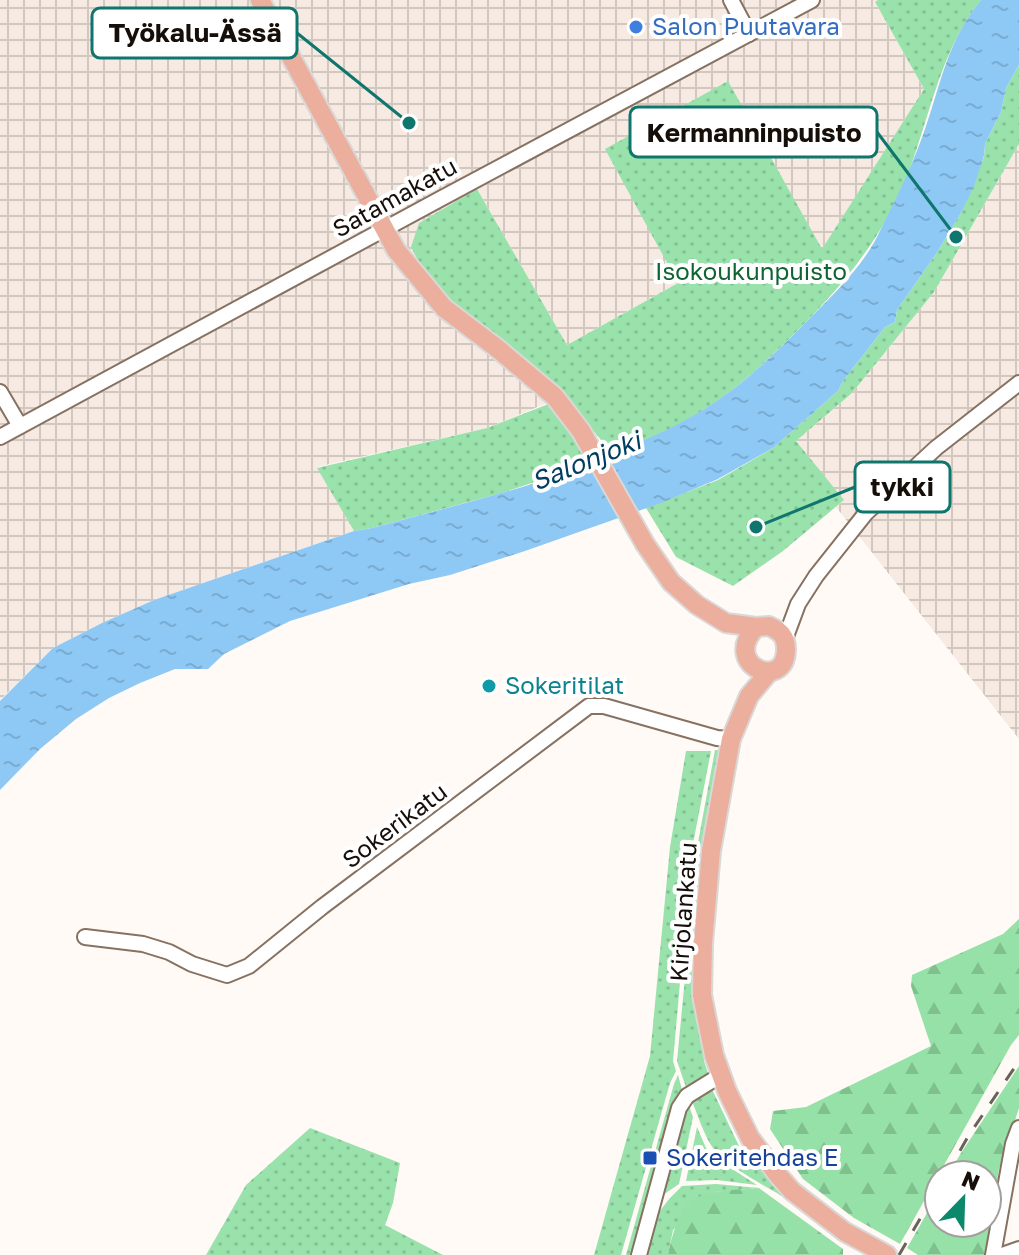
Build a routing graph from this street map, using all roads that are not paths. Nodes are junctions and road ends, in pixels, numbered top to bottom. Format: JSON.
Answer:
{"nodes":[{"id":1,"x":260,"y":0,"type":"edge"},
{"id":2,"x":731,"y":0,"type":"edge"},
{"id":3,"x":812,"y":0,"type":"edge"},
{"id":4,"x":749,"y":34,"type":"junction"},
{"id":5,"x":385,"y":229,"type":"junction"},
{"id":6,"x":1019,"y":383,"type":"edge"},
{"id":7,"x":0,"y":392,"type":"edge"},
{"id":8,"x":20,"y":426,"type":"junction"},
{"id":9,"x":0,"y":437,"type":"edge"},
{"id":10,"x":798,"y":604,"type":"junction"},
{"id":11,"x":726,"y":623,"type":"junction"},
{"id":12,"x":762,"y":627,"type":"junction"},
{"id":13,"x":785,"y":639,"type":"junction"},
{"id":14,"x":747,"y":656,"type":"junction"},
{"id":15,"x":769,"y":672,"type":"junction"},
{"id":16,"x":749,"y":696,"type":"junction"},
{"id":17,"x":731,"y":739,"type":"junction"},
{"id":18,"x":85,"y":937,"type":"dead end"},
{"id":19,"x":721,"y":1075,"type":"junction"},
{"id":20,"x":1019,"y":1128,"type":"edge"},
{"id":21,"x":1019,"y":1249,"type":"edge"},
{"id":22,"x":884,"y":1253,"type":"edge"},
{"id":23,"x":639,"y":1255,"type":"edge"},
{"id":24,"x":993,"y":1255,"type":"edge"},
{"id":25,"x":1002,"y":1255,"type":"edge"}],
"edges":[{"from":1,"to":5,"type":"main road"},
{"from":2,"to":4,"type":"street"},
{"from":3,"to":4,"type":"street","name":"Satamakatu"},
{"from":4,"to":5,"type":"street","name":"Satamakatu"},
{"from":5,"to":8,"type":"street","name":"Satamakatu"},
{"from":5,"to":11,"type":"main road"},
{"from":6,"to":10,"type":"street"},
{"from":7,"to":8,"type":"street"},
{"from":8,"to":9,"type":"street","name":"Satamakatu"},
{"from":10,"to":12,"type":"street"},
{"from":10,"to":13,"type":"street"},
{"from":11,"to":12,"type":"main road"},
{"from":11,"to":14,"type":"main road"},
{"from":12,"to":13,"type":"main road"},
{"from":12,"to":14,"type":"main road"},
{"from":13,"to":15,"type":"main road"},
{"from":14,"to":15,"type":"main road"},
{"from":14,"to":16,"type":"main road","name":"Kirjolankatu"},
{"from":15,"to":16,"type":"main road","name":"Kirjolankatu"},
{"from":16,"to":17,"type":"main road","name":"Kirjolankatu"},
{"from":17,"to":18,"type":"street","name":"Sokerikatu"},
{"from":17,"to":19,"type":"main road","name":"Kirjolankatu"},
{"from":19,"to":22,"type":"main road","name":"Kirjolankatu"},
{"from":19,"to":23,"type":"street"},
{"from":20,"to":24,"type":"street"},
{"from":21,"to":25,"type":"street"}]}
